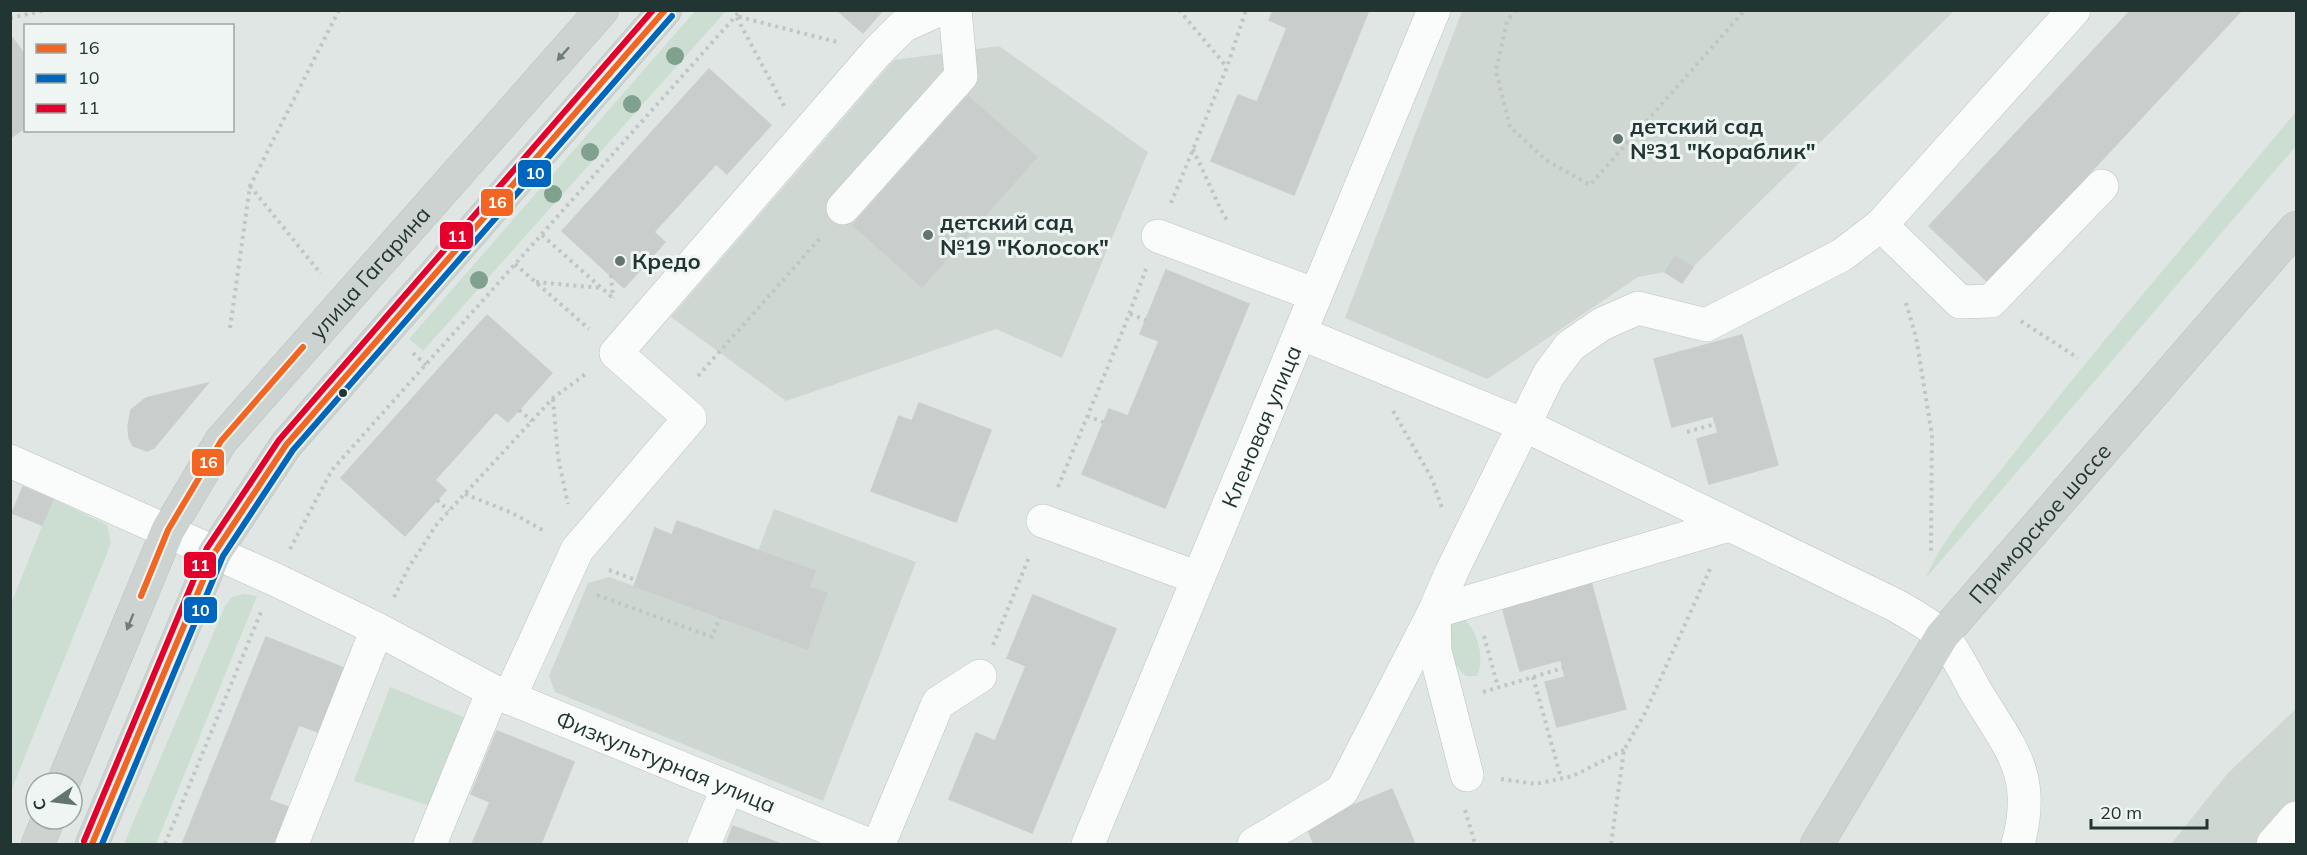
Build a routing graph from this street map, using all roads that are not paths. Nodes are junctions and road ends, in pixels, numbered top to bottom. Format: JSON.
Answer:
{"nodes":[{"id":1,"x":602,"y":10,"type":"edge"},
{"id":2,"x":665,"y":10,"type":"edge"},
{"id":3,"x":938,"y":10,"type":"edge"},
{"id":4,"x":955,"y":10,"type":"edge"},
{"id":5,"x":1434,"y":10,"type":"edge"},
{"id":6,"x":2074,"y":10,"type":"edge"},
{"id":7,"x":2102,"y":186,"type":"dead end"},
{"id":8,"x":843,"y":208,"type":"road end"},
{"id":9,"x":1881,"y":225,"type":"junction"},
{"id":10,"x":2296,"y":228,"type":"edge"},
{"id":11,"x":1158,"y":236,"type":"road end"},
{"id":12,"x":1316,"y":295,"type":"junction"},
{"id":13,"x":1300,"y":333,"type":"junction"},
{"id":14,"x":1524,"y":425,"type":"junction"},
{"id":15,"x":10,"y":461,"type":"edge"},
{"id":16,"x":1043,"y":521,"type":"dead end"},
{"id":17,"x":1729,"y":525,"type":"junction"},
{"id":18,"x":168,"y":530,"type":"junction"},
{"id":19,"x":215,"y":552,"type":"junction"},
{"id":20,"x":1198,"y":578,"type":"junction"},
{"id":21,"x":1434,"y":612,"type":"junction"},
{"id":22,"x":377,"y":629,"type":"junction"},
{"id":23,"x":1942,"y":636,"type":"junction"},
{"id":24,"x":980,"y":676,"type":"dead end"},
{"id":25,"x":501,"y":694,"type":"junction"},
{"id":26,"x":68,"y":771,"type":"edge"},
{"id":27,"x":1467,"y":775,"type":"road end"},
{"id":28,"x":728,"y":787,"type":"junction"},
{"id":29,"x":2296,"y":818,"type":"edge"},
{"id":30,"x":1272,"y":840,"type":"edge"},
{"id":31,"x":92,"y":844,"type":"edge"},
{"id":32,"x":292,"y":844,"type":"edge"},
{"id":33,"x":430,"y":844,"type":"edge"},
{"id":34,"x":704,"y":844,"type":"edge"},
{"id":35,"x":867,"y":844,"type":"edge"},
{"id":36,"x":879,"y":844,"type":"edge"},
{"id":37,"x":1088,"y":844,"type":"edge"},
{"id":38,"x":1816,"y":844,"type":"edge"},
{"id":39,"x":2018,"y":844,"type":"edge"},
{"id":40,"x":2273,"y":844,"type":"edge"}],
"edges":[{"from":1,"to":18,"type":"main road","name":"улица Гагарина","one_way":true},
{"from":2,"to":19,"type":"main road"},
{"from":3,"to":25,"type":"street"},
{"from":4,"to":8,"type":"street"},
{"from":5,"to":12,"type":"street","name":"Кленовая улица"},
{"from":6,"to":9,"type":"street"},
{"from":7,"to":9,"type":"street"},
{"from":9,"to":14,"type":"street"},
{"from":10,"to":23,"type":"main road","name":"Приморское шоссе"},
{"from":11,"to":12,"type":"street"},
{"from":12,"to":13,"type":"street","name":"Кленовая улица"},
{"from":13,"to":14,"type":"street"},
{"from":13,"to":20,"type":"street","name":"Кленовая улица"},
{"from":14,"to":17,"type":"street"},
{"from":14,"to":21,"type":"street"},
{"from":15,"to":18,"type":"street","name":"Физкультурная улица"},
{"from":16,"to":20,"type":"street"},
{"from":17,"to":21,"type":"street"},
{"from":17,"to":23,"type":"street"},
{"from":18,"to":19,"type":"street","name":"Физкультурная улица"},
{"from":18,"to":26,"type":"main road","name":"улица Гагарина","one_way":true},
{"from":19,"to":22,"type":"street","name":"Физкультурная улица"},
{"from":19,"to":31,"type":"main road"},
{"from":20,"to":37,"type":"street","name":"Кленовая улица"},
{"from":21,"to":27,"type":"street"},
{"from":21,"to":30,"type":"street"},
{"from":22,"to":25,"type":"street","name":"Физкультурная улица"},
{"from":22,"to":32,"type":"street"},
{"from":23,"to":38,"type":"main road","name":"Приморское шоссе"},
{"from":23,"to":39,"type":"street"},
{"from":24,"to":36,"type":"street"},
{"from":25,"to":28,"type":"street","name":"Физкультурная улица"},
{"from":25,"to":33,"type":"street"},
{"from":28,"to":34,"type":"street"},
{"from":28,"to":35,"type":"street","name":"Физкультурная улица"},
{"from":29,"to":40,"type":"street"}]}
